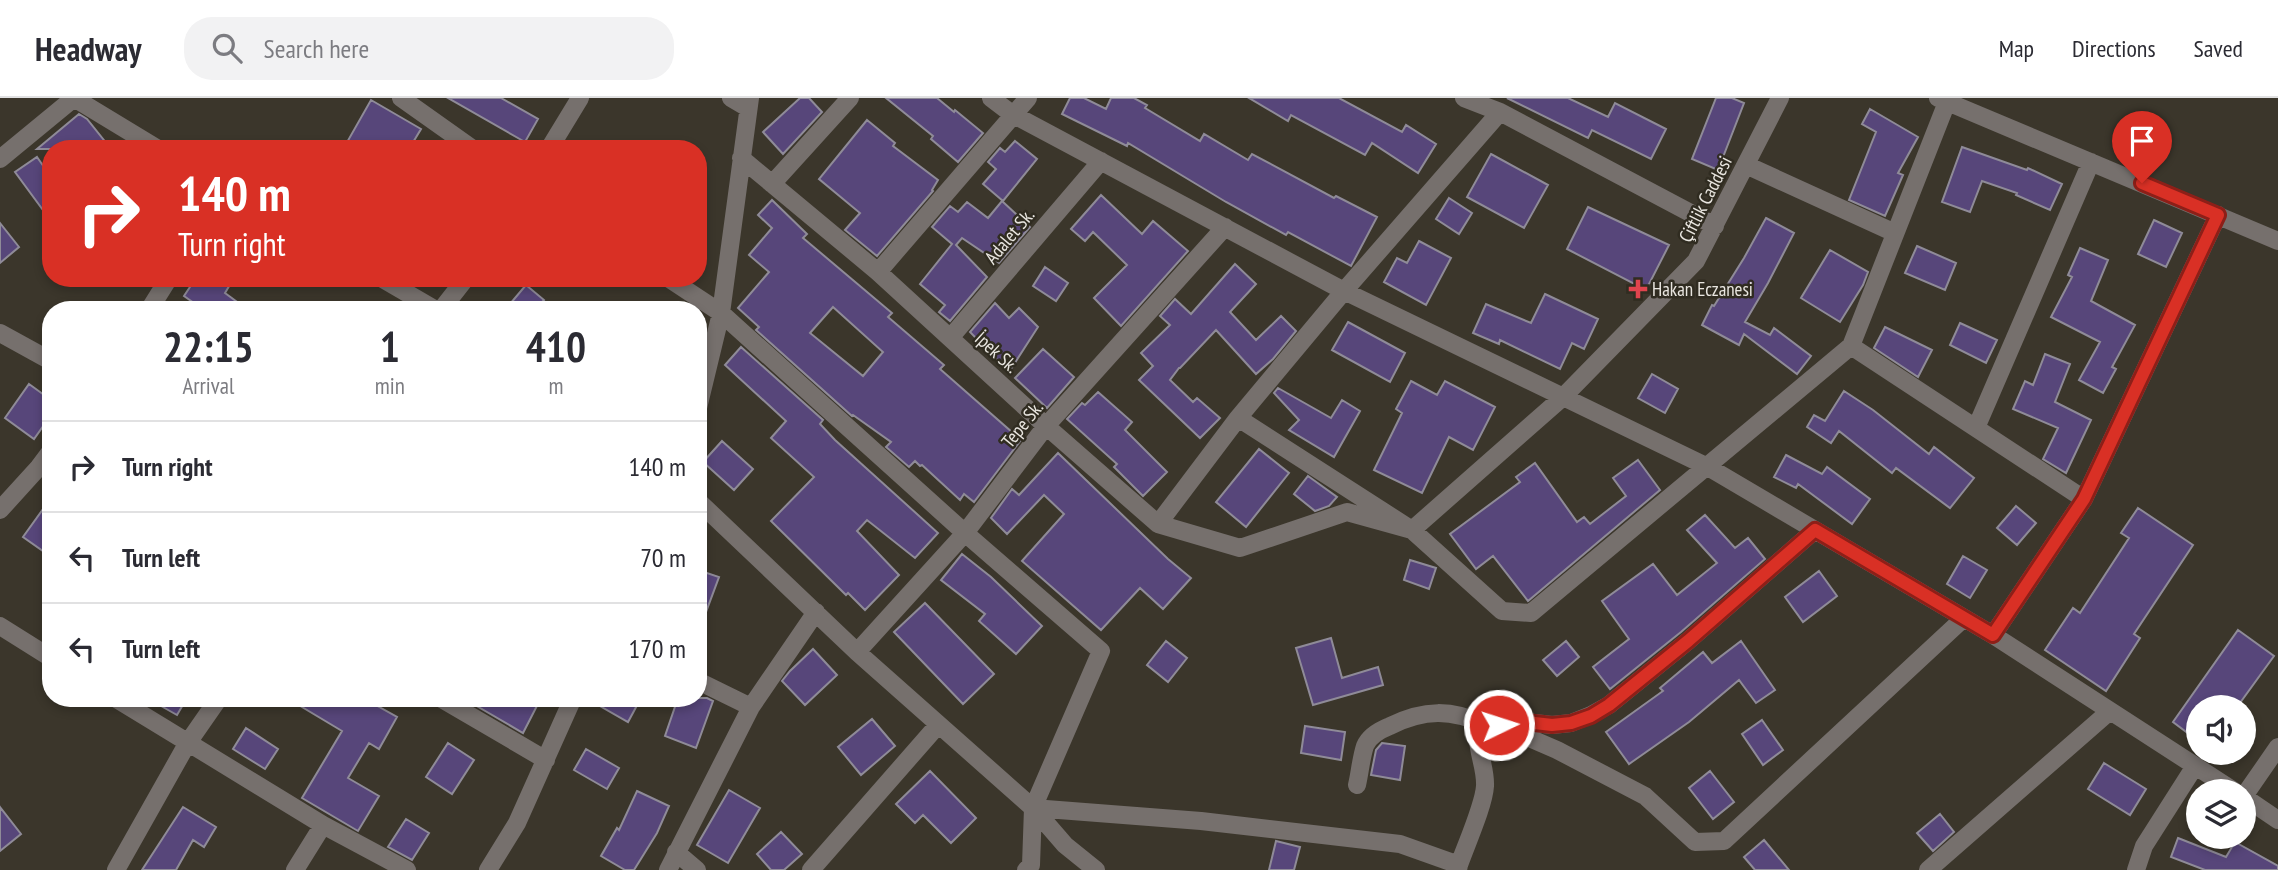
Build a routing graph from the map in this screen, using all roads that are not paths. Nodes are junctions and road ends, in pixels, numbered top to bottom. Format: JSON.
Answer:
{"nodes":[{"id":1,"x":74,"y":98,"type":"edge"},
{"id":2,"x":401,"y":98,"type":"edge"},
{"id":3,"x":580,"y":98,"type":"edge"},
{"id":4,"x":731,"y":98,"type":"edge"},
{"id":5,"x":850,"y":98,"type":"edge"},
{"id":6,"x":991,"y":98,"type":"edge"},
{"id":7,"x":1028,"y":98,"type":"edge"},
{"id":8,"x":1464,"y":98,"type":"edge"},
{"id":9,"x":1780,"y":98,"type":"edge"},
{"id":10,"x":1942,"y":100,"type":"edge"},
{"id":11,"x":749,"y":103,"type":"edge"},
{"id":12,"x":1500,"y":112,"type":"junction"},
{"id":13,"x":1012,"y":114,"type":"junction"},
{"id":14,"x":143,"y":140,"type":"edge"},
{"id":15,"x":460,"y":140,"type":"edge"},
{"id":16,"x":555,"y":140,"type":"edge"},
{"id":17,"x":741,"y":158,"type":"junction"},
{"id":18,"x":0,"y":159,"type":"edge"},
{"id":19,"x":1101,"y":161,"type":"junction"},
{"id":20,"x":2091,"y":162,"type":"junction"},
{"id":21,"x":1746,"y":165,"type":"junction"},
{"id":22,"x":772,"y":184,"type":"junction"},
{"id":23,"x":2218,"y":215,"type":"junction"},
{"id":24,"x":1715,"y":226,"type":"junction"},
{"id":25,"x":1225,"y":227,"type":"junction"},
{"id":26,"x":1895,"y":233,"type":"junction"},
{"id":27,"x":2278,"y":241,"type":"edge"},
{"id":28,"x":878,"y":272,"type":"junction"},
{"id":29,"x":397,"y":287,"type":"edge"},
{"id":30,"x":458,"y":287,"type":"edge"},
{"id":31,"x":682,"y":287,"type":"edge"},
{"id":32,"x":1344,"y":290,"type":"junction"},
{"id":33,"x":422,"y":301,"type":"edge"},
{"id":34,"x":446,"y":301,"type":"edge"},
{"id":35,"x":703,"y":301,"type":"edge"},
{"id":36,"x":707,"y":304,"type":"edge"},
{"id":37,"x":721,"y":313,"type":"junction"},
{"id":38,"x":0,"y":333,"type":"edge"},
{"id":39,"x":950,"y":338,"type":"junction"},
{"id":40,"x":1851,"y":346,"type":"junction"},
{"id":41,"x":42,"y":356,"type":"edge"},
{"id":42,"x":707,"y":371,"type":"edge"},
{"id":43,"x":1563,"y":397,"type":"junction"},
{"id":44,"x":1238,"y":418,"type":"junction"},
{"id":45,"x":1046,"y":426,"type":"junction"},
{"id":46,"x":1976,"y":428,"type":"junction"},
{"id":47,"x":1708,"y":467,"type":"junction"},
{"id":48,"x":42,"y":473,"type":"edge"},
{"id":49,"x":2084,"y":499,"type":"junction"},
{"id":50,"x":707,"y":509,"type":"edge"},
{"id":51,"x":0,"y":510,"type":"edge"},
{"id":52,"x":1158,"y":524,"type":"junction"},
{"id":53,"x":1412,"y":530,"type":"junction"},
{"id":54,"x":1815,"y":530,"type":"junction"},
{"id":55,"x":965,"y":533,"type":"junction"},
{"id":56,"x":816,"y":612,"type":"junction"},
{"id":57,"x":1964,"y":618,"type":"junction"},
{"id":58,"x":0,"y":626,"type":"edge"},
{"id":59,"x":1993,"y":635,"type":"junction"},
{"id":60,"x":42,"y":652,"type":"edge"},
{"id":61,"x":857,"y":652,"type":"junction"},
{"id":62,"x":707,"y":685,"type":"edge"},
{"id":63,"x":129,"y":707,"type":"edge"},
{"id":64,"x":213,"y":707,"type":"edge"},
{"id":65,"x":455,"y":707,"type":"edge"},
{"id":66,"x":569,"y":707,"type":"edge"},
{"id":67,"x":751,"y":707,"type":"junction"},
{"id":68,"x":2109,"y":711,"type":"junction"},
{"id":69,"x":938,"y":725,"type":"junction"},
{"id":70,"x":1492,"y":725,"type":"junction"},
{"id":71,"x":187,"y":744,"type":"junction"},
{"id":72,"x":2278,"y":747,"type":"edge"},
{"id":73,"x":546,"y":760,"type":"junction"},
{"id":74,"x":2195,"y":766,"type":"junction"},
{"id":75,"x":2215,"y":779,"type":"edge"},
{"id":76,"x":2256,"y":779,"type":"edge"},
{"id":77,"x":1357,"y":785,"type":"dead end"},
{"id":78,"x":2256,"y":804,"type":"edge"},
{"id":79,"x":1033,"y":808,"type":"junction"},
{"id":80,"x":2278,"y":820,"type":"edge"},
{"id":81,"x":323,"y":825,"type":"junction"},
{"id":82,"x":676,"y":852,"type":"junction"},
{"id":83,"x":1459,"y":867,"type":"edge"},
{"id":84,"x":116,"y":870,"type":"edge"},
{"id":85,"x":295,"y":870,"type":"edge"},
{"id":86,"x":407,"y":870,"type":"edge"},
{"id":87,"x":488,"y":870,"type":"edge"},
{"id":88,"x":668,"y":870,"type":"edge"},
{"id":89,"x":698,"y":870,"type":"edge"},
{"id":90,"x":811,"y":870,"type":"edge"},
{"id":91,"x":1026,"y":870,"type":"edge"},
{"id":92,"x":1096,"y":870,"type":"edge"},
{"id":93,"x":1928,"y":870,"type":"edge"},
{"id":94,"x":2136,"y":870,"type":"edge"}],
"edges":[{"from":1,"to":14,"type":"street"},
{"from":1,"to":18,"type":"street"},
{"from":2,"to":15,"type":"street"},
{"from":3,"to":16,"type":"street"},
{"from":4,"to":11,"type":"street"},
{"from":5,"to":22,"type":"street"},
{"from":6,"to":13,"type":"street"},
{"from":7,"to":13,"type":"street"},
{"from":8,"to":12,"type":"street"},
{"from":9,"to":21,"type":"street","name":"Çiftlik Caddesi"},
{"from":10,"to":20,"type":"street"},
{"from":10,"to":26,"type":"street"},
{"from":11,"to":17,"type":"street"},
{"from":12,"to":24,"type":"street"},
{"from":12,"to":32,"type":"street"},
{"from":13,"to":19,"type":"street"},
{"from":13,"to":28,"type":"street"},
{"from":17,"to":22,"type":"street","name":"İpek Sk."},
{"from":17,"to":37,"type":"street"},
{"from":19,"to":25,"type":"street"},
{"from":19,"to":39,"type":"street","name":"Adalet Sk."},
{"from":20,"to":23,"type":"street"},
{"from":20,"to":46,"type":"street"},
{"from":21,"to":24,"type":"street","name":"Çiftlik Caddesi"},
{"from":21,"to":26,"type":"street"},
{"from":22,"to":28,"type":"street","name":"İpek Sk."},
{"from":23,"to":27,"type":"street"},
{"from":23,"to":49,"type":"street"},
{"from":24,"to":43,"type":"street","name":"Çiftlik Caddesi"},
{"from":25,"to":32,"type":"street"},
{"from":25,"to":45,"type":"street","name":"Tepe Sk."},
{"from":26,"to":40,"type":"street"},
{"from":28,"to":39,"type":"street","name":"İpek Sk."},
{"from":29,"to":33,"type":"street"},
{"from":30,"to":34,"type":"street"},
{"from":31,"to":35,"type":"street"},
{"from":32,"to":43,"type":"street"},
{"from":32,"to":44,"type":"street"},
{"from":36,"to":37,"type":"street"},
{"from":37,"to":42,"type":"street"},
{"from":37,"to":55,"type":"street"},
{"from":38,"to":41,"type":"street"},
{"from":39,"to":45,"type":"street","name":"İpek Sk."},
{"from":40,"to":46,"type":"street"},
{"from":40,"to":47,"type":"street"},
{"from":43,"to":47,"type":"street"},
{"from":43,"to":53,"type":"street","name":"Çiftlik Caddesi"},
{"from":44,"to":52,"type":"street"},
{"from":44,"to":53,"type":"street"},
{"from":45,"to":52,"type":"street","name":"İpek Sk."},
{"from":45,"to":55,"type":"street","name":"Tepe Sk."},
{"from":46,"to":49,"type":"street"},
{"from":47,"to":53,"type":"street"},
{"from":47,"to":54,"type":"street"},
{"from":48,"to":51,"type":"street"},
{"from":49,"to":59,"type":"street"},
{"from":50,"to":56,"type":"street"},
{"from":52,"to":53,"type":"street","name":"İpek Sk."},
{"from":54,"to":57,"type":"street"},
{"from":54,"to":70,"type":"street"},
{"from":55,"to":61,"type":"street","name":"Tepe Sk."},
{"from":55,"to":79,"type":"street"},
{"from":56,"to":61,"type":"street"},
{"from":56,"to":67,"type":"street"},
{"from":57,"to":59,"type":"street"},
{"from":57,"to":70,"type":"street"},
{"from":58,"to":60,"type":"street"},
{"from":59,"to":68,"type":"street"},
{"from":61,"to":69,"type":"street"},
{"from":62,"to":67,"type":"street"},
{"from":63,"to":71,"type":"street"},
{"from":64,"to":71,"type":"street"},
{"from":65,"to":73,"type":"street"},
{"from":66,"to":73,"type":"street"},
{"from":67,"to":82,"type":"street"},
{"from":68,"to":74,"type":"street"},
{"from":68,"to":93,"type":"street"},
{"from":69,"to":79,"type":"street"},
{"from":69,"to":90,"type":"street"},
{"from":70,"to":77,"type":"street"},
{"from":70,"to":83,"type":"street"},
{"from":71,"to":81,"type":"street"},
{"from":71,"to":84,"type":"street"},
{"from":72,"to":76,"type":"street"},
{"from":73,"to":87,"type":"street"},
{"from":74,"to":75,"type":"street"},
{"from":74,"to":94,"type":"street"},
{"from":78,"to":80,"type":"street"},
{"from":79,"to":83,"type":"street"},
{"from":79,"to":91,"type":"street"},
{"from":79,"to":92,"type":"street"},
{"from":81,"to":85,"type":"street"},
{"from":81,"to":86,"type":"street"},
{"from":82,"to":88,"type":"street"},
{"from":82,"to":89,"type":"street"}]}
